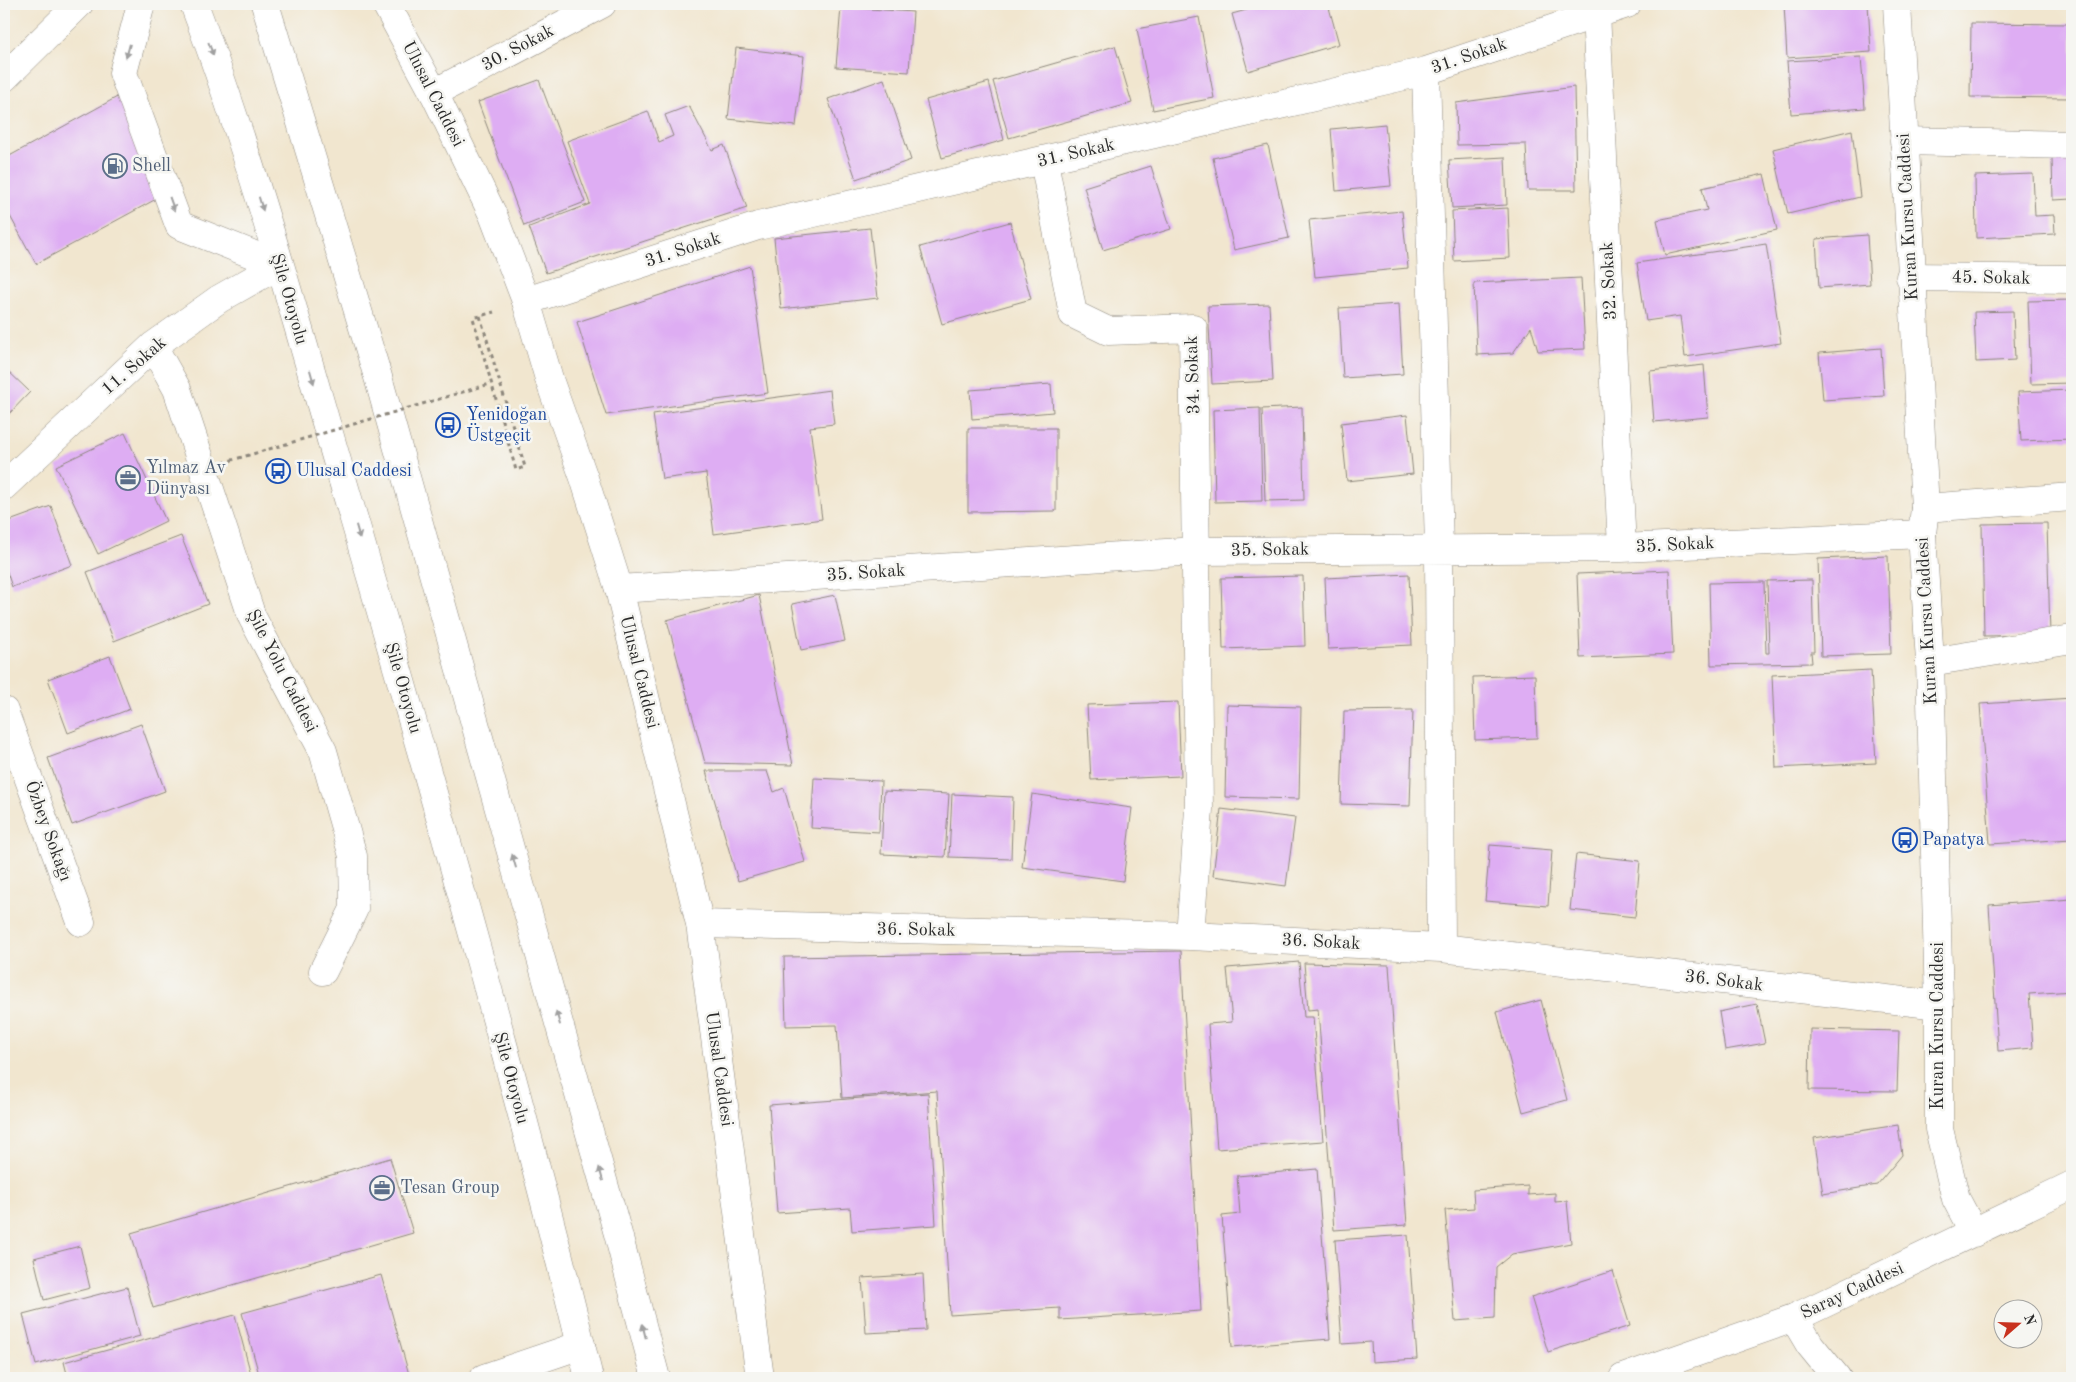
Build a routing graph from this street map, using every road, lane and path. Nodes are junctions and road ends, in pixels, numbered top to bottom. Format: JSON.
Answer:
{"nodes":[{"id":1,"x":79,"y":4,"type":"edge"},
{"id":2,"x":141,"y":4,"type":"edge"},
{"id":3,"x":194,"y":4,"type":"edge"},
{"id":4,"x":265,"y":4,"type":"edge"},
{"id":5,"x":386,"y":4,"type":"edge"},
{"id":6,"x":602,"y":4,"type":"edge"},
{"id":7,"x":1627,"y":4,"type":"edge"},
{"id":8,"x":1897,"y":4,"type":"edge"},
{"id":9,"x":1596,"y":13,"type":"junction"},
{"id":10,"x":1426,"y":70,"type":"junction"},
{"id":11,"x":4,"y":78,"type":"edge"},
{"id":12,"x":434,"y":93,"type":"junction"},
{"id":13,"x":1904,"y":141,"type":"junction"},
{"id":14,"x":2072,"y":145,"type":"edge"},
{"id":15,"x":1044,"y":161,"type":"junction"},
{"id":16,"x":279,"y":265,"type":"junction"},
{"id":17,"x":1910,"y":277,"type":"junction"},
{"id":18,"x":2072,"y":278,"type":"edge"},
{"id":19,"x":526,"y":301,"type":"junction"},
{"id":20,"x":480,"y":316,"type":"dead end"},
{"id":21,"x":473,"y":318,"type":"dead end"},
{"id":22,"x":153,"y":346,"type":"junction"},
{"id":23,"x":490,"y":384,"type":"junction"},
{"id":24,"x":215,"y":465,"type":"dead end"},
{"id":25,"x":4,"y":486,"type":"edge"},
{"id":26,"x":2072,"y":497,"type":"edge"},
{"id":27,"x":1924,"y":521,"type":"junction"},
{"id":28,"x":1438,"y":548,"type":"junction"},
{"id":29,"x":1622,"y":548,"type":"junction"},
{"id":30,"x":1196,"y":551,"type":"junction"},
{"id":31,"x":619,"y":589,"type":"junction"},
{"id":32,"x":2072,"y":638,"type":"edge"},
{"id":33,"x":1930,"y":662,"type":"junction"},
{"id":34,"x":4,"y":711,"type":"edge"},
{"id":35,"x":81,"y":922,"type":"dead end"},
{"id":36,"x":700,"y":924,"type":"junction"},
{"id":37,"x":1190,"y":936,"type":"junction"},
{"id":38,"x":1441,"y":948,"type":"junction"},
{"id":39,"x":323,"y":971,"type":"dead end"},
{"id":40,"x":1939,"y":1005,"type":"junction"},
{"id":41,"x":2072,"y":1185,"type":"edge"},
{"id":42,"x":1974,"y":1233,"type":"junction"},
{"id":43,"x":1794,"y":1318,"type":"junction"},
{"id":44,"x":581,"y":1345,"type":"junction"},
{"id":45,"x":484,"y":1378,"type":"edge"},
{"id":46,"x":589,"y":1378,"type":"edge"},
{"id":47,"x":656,"y":1378,"type":"edge"},
{"id":48,"x":760,"y":1378,"type":"edge"},
{"id":49,"x":1623,"y":1378,"type":"edge"},
{"id":50,"x":1837,"y":1378,"type":"edge"}],
"edges":[{"from":1,"to":11,"type":"main road"},
{"from":2,"to":16,"type":"main road","one_way":true},
{"from":3,"to":16,"type":"main road","name":"Şile Otoyolu","one_way":true},
{"from":47,"to":4,"type":"main road","one_way":true},
{"from":5,"to":12,"type":"main road","name":"Ulusal Caddesi"},
{"from":6,"to":12,"type":"main road","name":"30. Sokak"},
{"from":7,"to":9,"type":"main road","name":"31. Sokak"},
{"from":8,"to":13,"type":"main road","name":"Kuran Kursu Caddesi"},
{"from":9,"to":10,"type":"main road","name":"31. Sokak"},
{"from":9,"to":29,"type":"main road","name":"32. Sokak"},
{"from":10,"to":15,"type":"main road","name":"31. Sokak"},
{"from":10,"to":28,"type":"main road"},
{"from":12,"to":19,"type":"main road","name":"Ulusal Caddesi"},
{"from":13,"to":14,"type":"main road"},
{"from":13,"to":17,"type":"main road","name":"Kuran Kursu Caddesi"},
{"from":15,"to":19,"type":"main road","name":"31. Sokak"},
{"from":15,"to":30,"type":"main road","name":"34. Sokak"},
{"from":16,"to":22,"type":"main road","name":"11. Sokak"},
{"from":16,"to":44,"type":"main road","name":"Şile Otoyolu","one_way":true},
{"from":17,"to":18,"type":"main road","name":"45. Sokak"},
{"from":17,"to":27,"type":"main road","name":"Kuran Kursu Caddesi"},
{"from":19,"to":31,"type":"main road","name":"Ulusal Caddesi"},
{"from":20,"to":23,"type":"path"},
{"from":21,"to":23,"type":"path"},
{"from":22,"to":25,"type":"main road","name":"11. Sokak"},
{"from":22,"to":39,"type":"main road","name":"Şile Yolu Caddesi"},
{"from":23,"to":24,"type":"path","bridge":true},
{"from":26,"to":27,"type":"main road","name":"35. Sokak"},
{"from":27,"to":29,"type":"main road","name":"35. Sokak"},
{"from":27,"to":33,"type":"main road","name":"Kuran Kursu Caddesi"},
{"from":28,"to":29,"type":"main road","name":"35. Sokak"},
{"from":28,"to":30,"type":"main road","name":"35. Sokak"},
{"from":28,"to":38,"type":"main road"},
{"from":30,"to":31,"type":"main road","name":"35. Sokak"},
{"from":30,"to":37,"type":"main road"},
{"from":31,"to":36,"type":"main road","name":"Ulusal Caddesi"},
{"from":32,"to":33,"type":"main road"},
{"from":33,"to":40,"type":"main road","name":"Kuran Kursu Caddesi"},
{"from":34,"to":35,"type":"main road","name":"Özbey Sokağı"},
{"from":36,"to":37,"type":"main road","name":"36. Sokak"},
{"from":36,"to":48,"type":"main road","name":"Ulusal Caddesi"},
{"from":37,"to":38,"type":"main road","name":"36. Sokak"},
{"from":38,"to":40,"type":"main road","name":"36. Sokak"},
{"from":40,"to":42,"type":"main road","name":"Kuran Kursu Caddesi"},
{"from":41,"to":42,"type":"main road","name":"Saray Caddesi"},
{"from":42,"to":43,"type":"main road","name":"Saray Caddesi"},
{"from":43,"to":49,"type":"main road","name":"Saray Caddesi"},
{"from":43,"to":50,"type":"main road"},
{"from":44,"to":45,"type":"main road"},
{"from":44,"to":46,"type":"main road","name":"Şile Otoyolu"}]}
